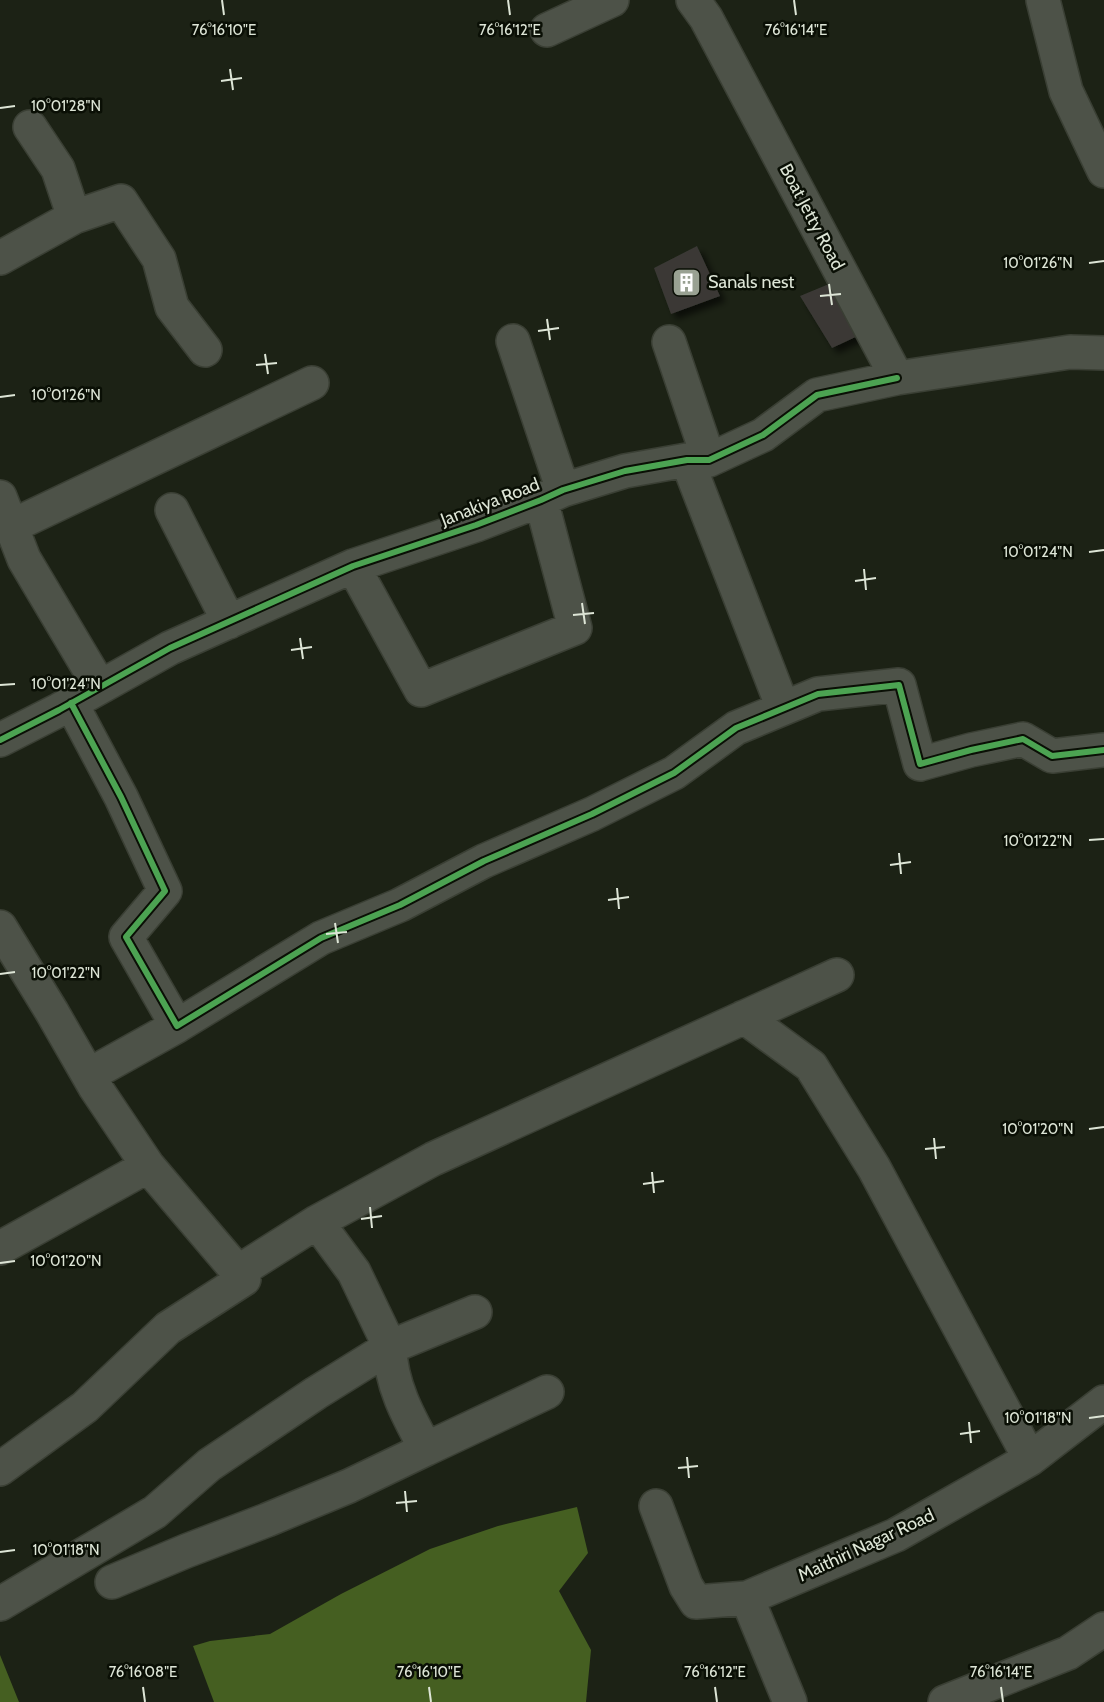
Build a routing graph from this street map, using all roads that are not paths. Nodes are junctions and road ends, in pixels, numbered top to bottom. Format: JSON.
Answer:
{"nodes":[{"id":1,"x":612,"y":0,"type":"edge"},
{"id":2,"x":693,"y":0,"type":"edge"},
{"id":3,"x":1043,"y":0,"type":"edge"},
{"id":4,"x":547,"y":30,"type":"dead end"},
{"id":5,"x":30,"y":128,"type":"dead end"},
{"id":6,"x":1100,"y":154,"type":"edge"},
{"id":7,"x":74,"y":217,"type":"junction"},
{"id":8,"x":0,"y":258,"type":"edge"},
{"id":9,"x":513,"y":340,"type":"dead end"},
{"id":10,"x":669,"y":342,"type":"dead end"},
{"id":11,"x":205,"y":350,"type":"dead end"},
{"id":12,"x":1104,"y":353,"type":"edge"},
{"id":13,"x":897,"y":378,"type":"junction"},
{"id":14,"x":312,"y":383,"type":"dead end"},
{"id":15,"x":698,"y":460,"type":"junction"},
{"id":16,"x":552,"y":495,"type":"junction"},
{"id":17,"x":172,"y":510,"type":"dead end"},
{"id":18,"x":6,"y":511,"type":"edge"},
{"id":19,"x":353,"y":566,"type":"junction"},
{"id":20,"x":229,"y":622,"type":"junction"},
{"id":21,"x":100,"y":687,"type":"junction"},
{"id":22,"x":71,"y":703,"type":"junction"},
{"id":23,"x":783,"y":708,"type":"junction"},
{"id":24,"x":0,"y":740,"type":"edge"},
{"id":25,"x":1104,"y":750,"type":"edge"},
{"id":26,"x":0,"y":927,"type":"edge"},
{"id":27,"x":837,"y":975,"type":"dead end"},
{"id":28,"x":744,"y":1017,"type":"junction"},
{"id":29,"x":177,"y":1026,"type":"junction"},
{"id":30,"x":89,"y":1076,"type":"junction"},
{"id":31,"x":148,"y":1166,"type":"junction"},
{"id":32,"x":317,"y":1222,"type":"junction"},
{"id":33,"x":0,"y":1248,"type":"edge"},
{"id":34,"x":238,"y":1272,"type":"junction"},
{"id":35,"x":475,"y":1312,"type":"dead end"},
{"id":36,"x":390,"y":1347,"type":"junction"},
{"id":37,"x":547,"y":1392,"type":"dead end"},
{"id":38,"x":1104,"y":1402,"type":"edge"},
{"id":39,"x":426,"y":1449,"type":"junction"},
{"id":40,"x":1030,"y":1459,"type":"junction"},
{"id":41,"x":0,"y":1469,"type":"edge"},
{"id":42,"x":656,"y":1506,"type":"dead end"},
{"id":43,"x":112,"y":1582,"type":"dead end"},
{"id":44,"x":747,"y":1598,"type":"junction"},
{"id":45,"x":0,"y":1604,"type":"edge"},
{"id":46,"x":1104,"y":1629,"type":"edge"},
{"id":47,"x":790,"y":1702,"type":"edge"},
{"id":48,"x":945,"y":1702,"type":"edge"}],
"edges":[{"from":1,"to":4,"type":"street"},
{"from":2,"to":13,"type":"street","name":"Boat Jetty Road"},
{"from":3,"to":6,"type":"street"},
{"from":5,"to":7,"type":"street"},
{"from":7,"to":8,"type":"street"},
{"from":7,"to":11,"type":"street"},
{"from":9,"to":16,"type":"street"},
{"from":10,"to":15,"type":"street"},
{"from":12,"to":13,"type":"street"},
{"from":13,"to":15,"type":"street","name":"Janakiya Road"},
{"from":14,"to":18,"type":"street"},
{"from":15,"to":16,"type":"street","name":"Janakiya Road"},
{"from":15,"to":23,"type":"street"},
{"from":16,"to":19,"type":"street","name":"Janakiya Road"},
{"from":16,"to":19,"type":"street"},
{"from":17,"to":20,"type":"street"},
{"from":18,"to":21,"type":"street"},
{"from":19,"to":20,"type":"street","name":"Janakiya Road"},
{"from":20,"to":21,"type":"street","name":"Janakiya Road"},
{"from":21,"to":22,"type":"street","name":"Janakiya Road"},
{"from":22,"to":24,"type":"street","name":"Janakiya Road"},
{"from":22,"to":29,"type":"street"},
{"from":23,"to":25,"type":"street"},
{"from":23,"to":29,"type":"street"},
{"from":26,"to":30,"type":"street"},
{"from":27,"to":28,"type":"street"},
{"from":28,"to":32,"type":"street"},
{"from":28,"to":40,"type":"street"},
{"from":29,"to":30,"type":"street"},
{"from":30,"to":31,"type":"street"},
{"from":31,"to":33,"type":"street"},
{"from":31,"to":34,"type":"street"},
{"from":32,"to":34,"type":"street"},
{"from":32,"to":36,"type":"street"},
{"from":34,"to":41,"type":"street"},
{"from":35,"to":36,"type":"street"},
{"from":36,"to":39,"type":"street"},
{"from":36,"to":45,"type":"street"},
{"from":37,"to":39,"type":"street"},
{"from":38,"to":40,"type":"street","name":"Maithiri Nagar Road"},
{"from":39,"to":43,"type":"street"},
{"from":40,"to":44,"type":"street","name":"Maithiri Nagar Road"},
{"from":42,"to":44,"type":"street","name":"Maithiri Nagar Road"},
{"from":44,"to":47,"type":"street"},
{"from":46,"to":48,"type":"street"}]}
